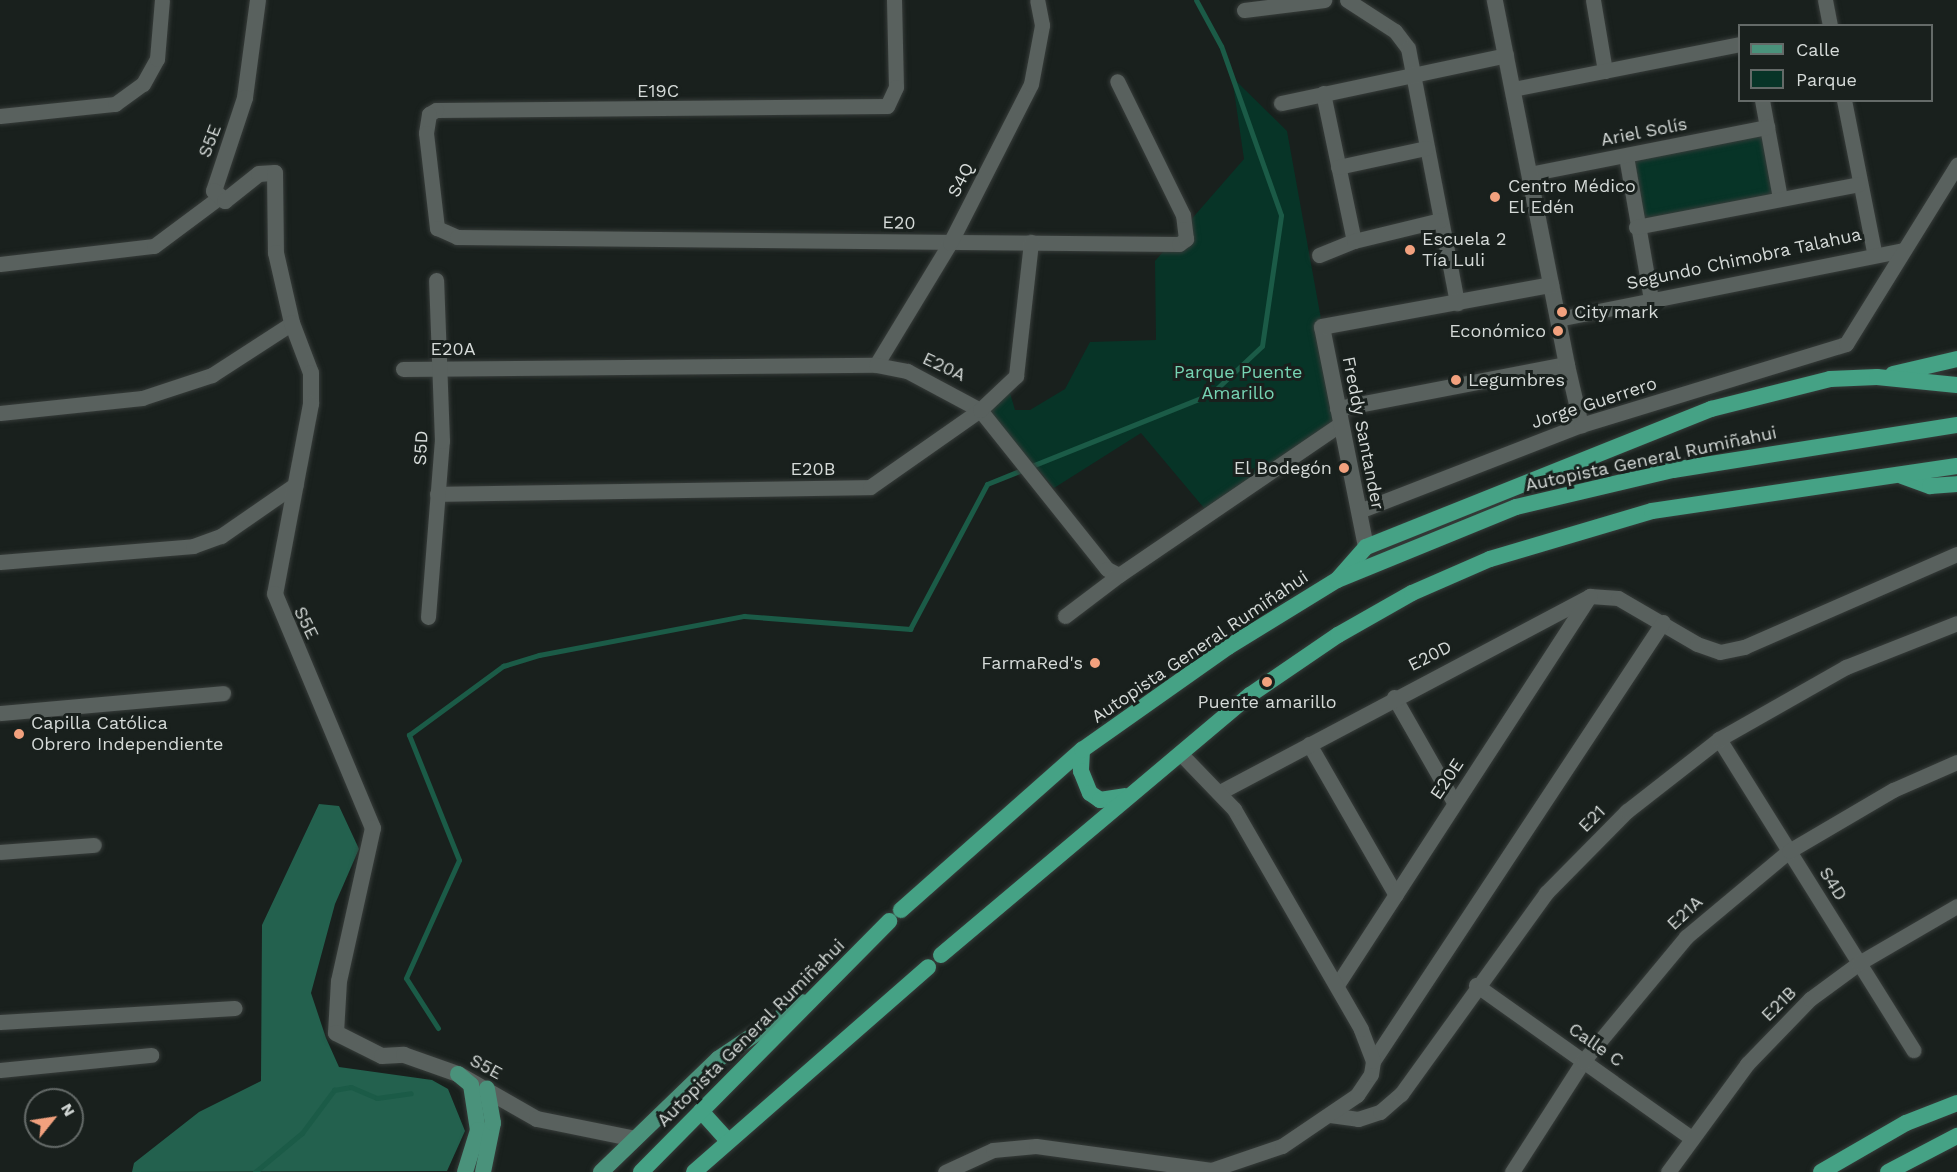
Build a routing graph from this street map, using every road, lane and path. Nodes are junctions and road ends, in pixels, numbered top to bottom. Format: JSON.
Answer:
{"nodes":[{"id":1,"x":162,"y":0,"type":"edge"},
{"id":2,"x":258,"y":0,"type":"edge"},
{"id":3,"x":894,"y":0,"type":"edge"},
{"id":4,"x":1037,"y":0,"type":"edge"},
{"id":5,"x":1324,"y":0,"type":"edge"},
{"id":6,"x":1347,"y":0,"type":"edge"},
{"id":7,"x":1495,"y":0,"type":"edge"},
{"id":8,"x":1593,"y":0,"type":"edge"},
{"id":9,"x":1826,"y":0,"type":"edge"},
{"id":10,"x":1244,"y":10,"type":"dead end"},
{"id":11,"x":1830,"y":24,"type":"edge"},
{"id":12,"x":1738,"y":44,"type":"edge"},
{"id":13,"x":1506,"y":55,"type":"junction"},
{"id":14,"x":1605,"y":71,"type":"junction"},
{"id":15,"x":1412,"y":75,"type":"junction"},
{"id":16,"x":1117,"y":81,"type":"dead end"},
{"id":17,"x":1513,"y":89,"type":"junction"},
{"id":18,"x":1323,"y":93,"type":"junction"},
{"id":19,"x":1762,"y":102,"type":"edge"},
{"id":20,"x":1844,"y":102,"type":"edge"},
{"id":21,"x":1281,"y":103,"type":"dead end"},
{"id":22,"x":0,"y":116,"type":"edge"},
{"id":23,"x":1767,"y":127,"type":"junction"},
{"id":24,"x":1426,"y":148,"type":"junction"},
{"id":25,"x":1626,"y":156,"type":"junction"},
{"id":26,"x":1957,"y":165,"type":"edge"},
{"id":27,"x":1338,"y":167,"type":"junction"},
{"id":28,"x":1529,"y":174,"type":"junction"},
{"id":29,"x":1859,"y":184,"type":"junction"},
{"id":30,"x":1780,"y":198,"type":"junction"},
{"id":31,"x":217,"y":199,"type":"junction"},
{"id":32,"x":1441,"y":220,"type":"junction"},
{"id":33,"x":1636,"y":226,"type":"junction"},
{"id":34,"x":437,"y":228,"type":"joint"},
{"id":35,"x":1354,"y":241,"type":"junction"},
{"id":36,"x":1031,"y":242,"type":"junction"},
{"id":37,"x":950,"y":243,"type":"junction"},
{"id":38,"x":1903,"y":250,"type":"junction"},
{"id":39,"x":1874,"y":252,"type":"junction"},
{"id":40,"x":1319,"y":255,"type":"dead end"},
{"id":41,"x":0,"y":264,"type":"edge"},
{"id":42,"x":436,"y":280,"type":"dead end"},
{"id":43,"x":1551,"y":285,"type":"junction"},
{"id":44,"x":1650,"y":299,"type":"junction"},
{"id":45,"x":1457,"y":303,"type":"junction"},
{"id":46,"x":1558,"y":319,"type":"junction"},
{"id":47,"x":291,"y":323,"type":"junction"},
{"id":48,"x":1957,"y":359,"type":"edge"},
{"id":49,"x":876,"y":365,"type":"junction"},
{"id":50,"x":1567,"y":365,"type":"junction"},
{"id":51,"x":440,"y":368,"type":"junction"},
{"id":52,"x":404,"y":369,"type":"dead end"},
{"id":53,"x":1877,"y":377,"type":"junction"},
{"id":54,"x":1957,"y":385,"type":"edge"},
{"id":55,"x":0,"y":413,"type":"edge"},
{"id":56,"x":981,"y":413,"type":"junction"},
{"id":57,"x":1957,"y":416,"type":"edge"},
{"id":58,"x":1339,"y":417,"type":"junction"},
{"id":59,"x":1581,"y":425,"type":"junction"},
{"id":60,"x":1957,"y":425,"type":"edge"},
{"id":61,"x":1898,"y":434,"type":"junction"},
{"id":62,"x":1957,"y":466,"type":"edge"},
{"id":63,"x":1898,"y":475,"type":"junction"},
{"id":64,"x":296,"y":484,"type":"junction"},
{"id":65,"x":1957,"y":484,"type":"edge"},
{"id":66,"x":437,"y":494,"type":"junction"},
{"id":67,"x":1359,"y":511,"type":"junction"},
{"id":68,"x":1366,"y":546,"type":"junction"},
{"id":69,"x":1957,"y":554,"type":"edge"},
{"id":70,"x":0,"y":562,"type":"edge"},
{"id":71,"x":1119,"y":575,"type":"junction"},
{"id":72,"x":1337,"y":580,"type":"junction"},
{"id":73,"x":1590,"y":596,"type":"junction"},
{"id":74,"x":1065,"y":616,"type":"dead end"},
{"id":75,"x":428,"y":617,"type":"dead end"},
{"id":76,"x":1663,"y":622,"type":"junction"},
{"id":77,"x":1957,"y":623,"type":"edge"},
{"id":78,"x":223,"y":693,"type":"dead end"},
{"id":79,"x":1394,"y":697,"type":"junction"},
{"id":80,"x":0,"y":713,"type":"edge"},
{"id":81,"x":1719,"y":739,"type":"junction"},
{"id":82,"x":1309,"y":744,"type":"junction"},
{"id":83,"x":1082,"y":750,"type":"junction"},
{"id":84,"x":1180,"y":753,"type":"junction"},
{"id":85,"x":1957,"y":762,"type":"edge"},
{"id":86,"x":1220,"y":792,"type":"junction"},
{"id":87,"x":1128,"y":795,"type":"junction"},
{"id":88,"x":1454,"y":802,"type":"junction"},
{"id":89,"x":94,"y":845,"type":"dead end"},
{"id":90,"x":0,"y":852,"type":"edge"},
{"id":91,"x":1789,"y":852,"type":"junction"},
{"id":92,"x":1396,"y":895,"type":"junction"},
{"id":93,"x":1957,"y":906,"type":"edge"},
{"id":94,"x":1858,"y":963,"type":"junction"},
{"id":95,"x":1337,"y":985,"type":"junction"},
{"id":96,"x":1476,"y":986,"type":"junction"},
{"id":97,"x":824,"y":988,"type":"junction"},
{"id":98,"x":234,"y":1008,"type":"dead end"},
{"id":99,"x":0,"y":1022,"type":"edge"},
{"id":100,"x":1913,"y":1050,"type":"dead end"},
{"id":101,"x":151,"y":1055,"type":"dead end"},
{"id":102,"x":1584,"y":1060,"type":"junction"},
{"id":103,"x":1373,"y":1061,"type":"junction"},
{"id":104,"x":0,"y":1070,"type":"edge"},
{"id":105,"x":458,"y":1074,"type":"junction"},
{"id":106,"x":486,"y":1089,"type":"junction"},
{"id":107,"x":1957,"y":1103,"type":"edge"},
{"id":108,"x":701,"y":1111,"type":"junction"},
{"id":109,"x":1330,"y":1115,"type":"junction"},
{"id":110,"x":1957,"y":1136,"type":"edge"},
{"id":111,"x":1691,"y":1138,"type":"junction"},
{"id":112,"x":635,"y":1139,"type":"junction"},
{"id":113,"x":728,"y":1141,"type":"junction"},
{"id":114,"x":1143,"y":1166,"type":"edge"},
{"id":115,"x":465,"y":1172,"type":"edge"},
{"id":116,"x":483,"y":1172,"type":"edge"},
{"id":117,"x":600,"y":1172,"type":"edge"},
{"id":118,"x":640,"y":1172,"type":"edge"},
{"id":119,"x":694,"y":1172,"type":"edge"},
{"id":120,"x":945,"y":1172,"type":"edge"},
{"id":121,"x":1512,"y":1172,"type":"edge"},
{"id":122,"x":1668,"y":1172,"type":"edge"},
{"id":123,"x":1821,"y":1172,"type":"edge"},
{"id":124,"x":1888,"y":1172,"type":"edge"}],
"edges":[{"from":1,"to":22,"type":"street"},
{"from":2,"to":31,"type":"street","name":"S5E"},
{"from":3,"to":34,"type":"street","name":"E19C"},
{"from":4,"to":37,"type":"street","name":"S4Q"},
{"from":5,"to":10,"type":"street"},
{"from":6,"to":15,"type":"street"},
{"from":7,"to":13,"type":"street"},
{"from":8,"to":14,"type":"street"},
{"from":9,"to":11,"type":"street"},
{"from":12,"to":14,"type":"street"},
{"from":13,"to":15,"type":"street"},
{"from":13,"to":17,"type":"street"},
{"from":14,"to":17,"type":"street"},
{"from":15,"to":18,"type":"street"},
{"from":15,"to":24,"type":"street"},
{"from":16,"to":36,"type":"street","name":"E20"},
{"from":17,"to":28,"type":"street"},
{"from":18,"to":21,"type":"street"},
{"from":18,"to":27,"type":"street"},
{"from":19,"to":23,"type":"street"},
{"from":20,"to":29,"type":"street"},
{"from":23,"to":25,"type":"street","name":"Ariel Solís"},
{"from":23,"to":30,"type":"street"},
{"from":24,"to":27,"type":"street"},
{"from":24,"to":32,"type":"street"},
{"from":25,"to":28,"type":"street","name":"Ariel Solís"},
{"from":25,"to":33,"type":"street"},
{"from":26,"to":38,"type":"street"},
{"from":27,"to":35,"type":"street"},
{"from":28,"to":43,"type":"street"},
{"from":29,"to":30,"type":"street"},
{"from":29,"to":39,"type":"street"},
{"from":30,"to":33,"type":"street"},
{"from":31,"to":41,"type":"street"},
{"from":31,"to":47,"type":"street","name":"S5E"},
{"from":32,"to":35,"type":"street"},
{"from":32,"to":45,"type":"street"},
{"from":33,"to":44,"type":"street"},
{"from":34,"to":37,"type":"street","name":"E20"},
{"from":35,"to":40,"type":"street"},
{"from":36,"to":37,"type":"street","name":"E20"},
{"from":36,"to":56,"type":"street","name":"E20B"},
{"from":37,"to":49,"type":"street","name":"S4Q"},
{"from":38,"to":39,"type":"street","name":"Segundo Chimobra Talahua"},
{"from":38,"to":59,"type":"street","name":"Jorge Guerrero"},
{"from":39,"to":44,"type":"street","name":"Segundo Chimobra Talahua"},
{"from":42,"to":51,"type":"street","name":"S5D"},
{"from":43,"to":45,"type":"street"},
{"from":43,"to":46,"type":"street"},
{"from":44,"to":46,"type":"street","name":"Segundo Chimobra Talahua"},
{"from":45,"to":58,"type":"street","name":"Freddy Santander"},
{"from":46,"to":50,"type":"street"},
{"from":47,"to":55,"type":"street"},
{"from":47,"to":64,"type":"street","name":"S5E"},
{"from":48,"to":53,"type":"highway"},
{"from":49,"to":51,"type":"street","name":"E20A"},
{"from":49,"to":56,"type":"street","name":"E20A"},
{"from":50,"to":58,"type":"street"},
{"from":50,"to":59,"type":"street"},
{"from":51,"to":52,"type":"street","name":"E20A"},
{"from":51,"to":66,"type":"street","name":"S5D"},
{"from":53,"to":54,"type":"highway"},
{"from":53,"to":68,"type":"highway"},
{"from":56,"to":66,"type":"street","name":"E20B"},
{"from":56,"to":71,"type":"street","name":"E20A"},
{"from":57,"to":61,"type":"highway"},
{"from":58,"to":67,"type":"street","name":"Freddy Santander"},
{"from":58,"to":71,"type":"street"},
{"from":59,"to":67,"type":"street","name":"Jorge Guerrero"},
{"from":60,"to":61,"type":"highway","name":"Autopista General Rumiñahui"},
{"from":61,"to":72,"type":"highway","name":"Autopista General Rumiñahui"},
{"from":62,"to":63,"type":"highway"},
{"from":63,"to":65,"type":"highway"},
{"from":63,"to":84,"type":"highway"},
{"from":64,"to":70,"type":"street"},
{"from":64,"to":105,"type":"street","name":"S5E"},
{"from":66,"to":75,"type":"street","name":"S5D"},
{"from":67,"to":68,"type":"street","name":"Freddy Santander"},
{"from":68,"to":72,"type":"highway"},
{"from":69,"to":76,"type":"street"},
{"from":71,"to":74,"type":"street"},
{"from":72,"to":83,"type":"highway","name":"Autopista General Rumiñahui"},
{"from":73,"to":76,"type":"street"},
{"from":73,"to":79,"type":"street","name":"E20D"},
{"from":73,"to":88,"type":"street","name":"E20E"},
{"from":76,"to":103,"type":"street"},
{"from":77,"to":81,"type":"street","name":"E21"},
{"from":78,"to":80,"type":"street"},
{"from":79,"to":82,"type":"street","name":"E20D"},
{"from":79,"to":88,"type":"street"},
{"from":81,"to":91,"type":"street","name":"S4D"},
{"from":81,"to":96,"type":"street","name":"E21"},
{"from":82,"to":86,"type":"street","name":"E20D"},
{"from":82,"to":92,"type":"street"},
{"from":83,"to":87,"type":"highway"},
{"from":83,"to":97,"type":"highway","name":"Autopista General Rumiñahui"},
{"from":84,"to":86,"type":"street"},
{"from":84,"to":87,"type":"highway"},
{"from":85,"to":91,"type":"street","name":"E21A"},
{"from":86,"to":95,"type":"street"},
{"from":87,"to":113,"type":"highway"},
{"from":88,"to":92,"type":"street","name":"E20E"},
{"from":89,"to":90,"type":"street"},
{"from":91,"to":94,"type":"street","name":"S4D"},
{"from":91,"to":102,"type":"street","name":"E21A"},
{"from":92,"to":95,"type":"street","name":"E20E"},
{"from":93,"to":94,"type":"street","name":"E21B"},
{"from":94,"to":100,"type":"street","name":"S4D"},
{"from":94,"to":111,"type":"street","name":"E21B"},
{"from":95,"to":103,"type":"street"},
{"from":96,"to":102,"type":"street","name":"Calle C"},
{"from":96,"to":109,"type":"street","name":"E21"},
{"from":97,"to":108,"type":"highway","name":"Autopista General Rumiñahui"},
{"from":97,"to":112,"type":"main road"},
{"from":98,"to":99,"type":"street"},
{"from":101,"to":104,"type":"street"},
{"from":102,"to":111,"type":"street","name":"Calle C"},
{"from":102,"to":121,"type":"street","name":"E21A"},
{"from":103,"to":109,"type":"street"},
{"from":105,"to":106,"type":"street","name":"S5E"},
{"from":105,"to":115,"type":"main road"},
{"from":106,"to":112,"type":"street","name":"S5E"},
{"from":106,"to":116,"type":"main road"},
{"from":107,"to":123,"type":"highway"},
{"from":108,"to":113,"type":"highway"},
{"from":108,"to":118,"type":"highway","name":"Autopista General Rumiñahui"},
{"from":109,"to":114,"type":"street"},
{"from":110,"to":124,"type":"highway"},
{"from":111,"to":122,"type":"street","name":"E21B"},
{"from":112,"to":117,"type":"main road"},
{"from":113,"to":119,"type":"highway"},
{"from":114,"to":120,"type":"street"}]}
